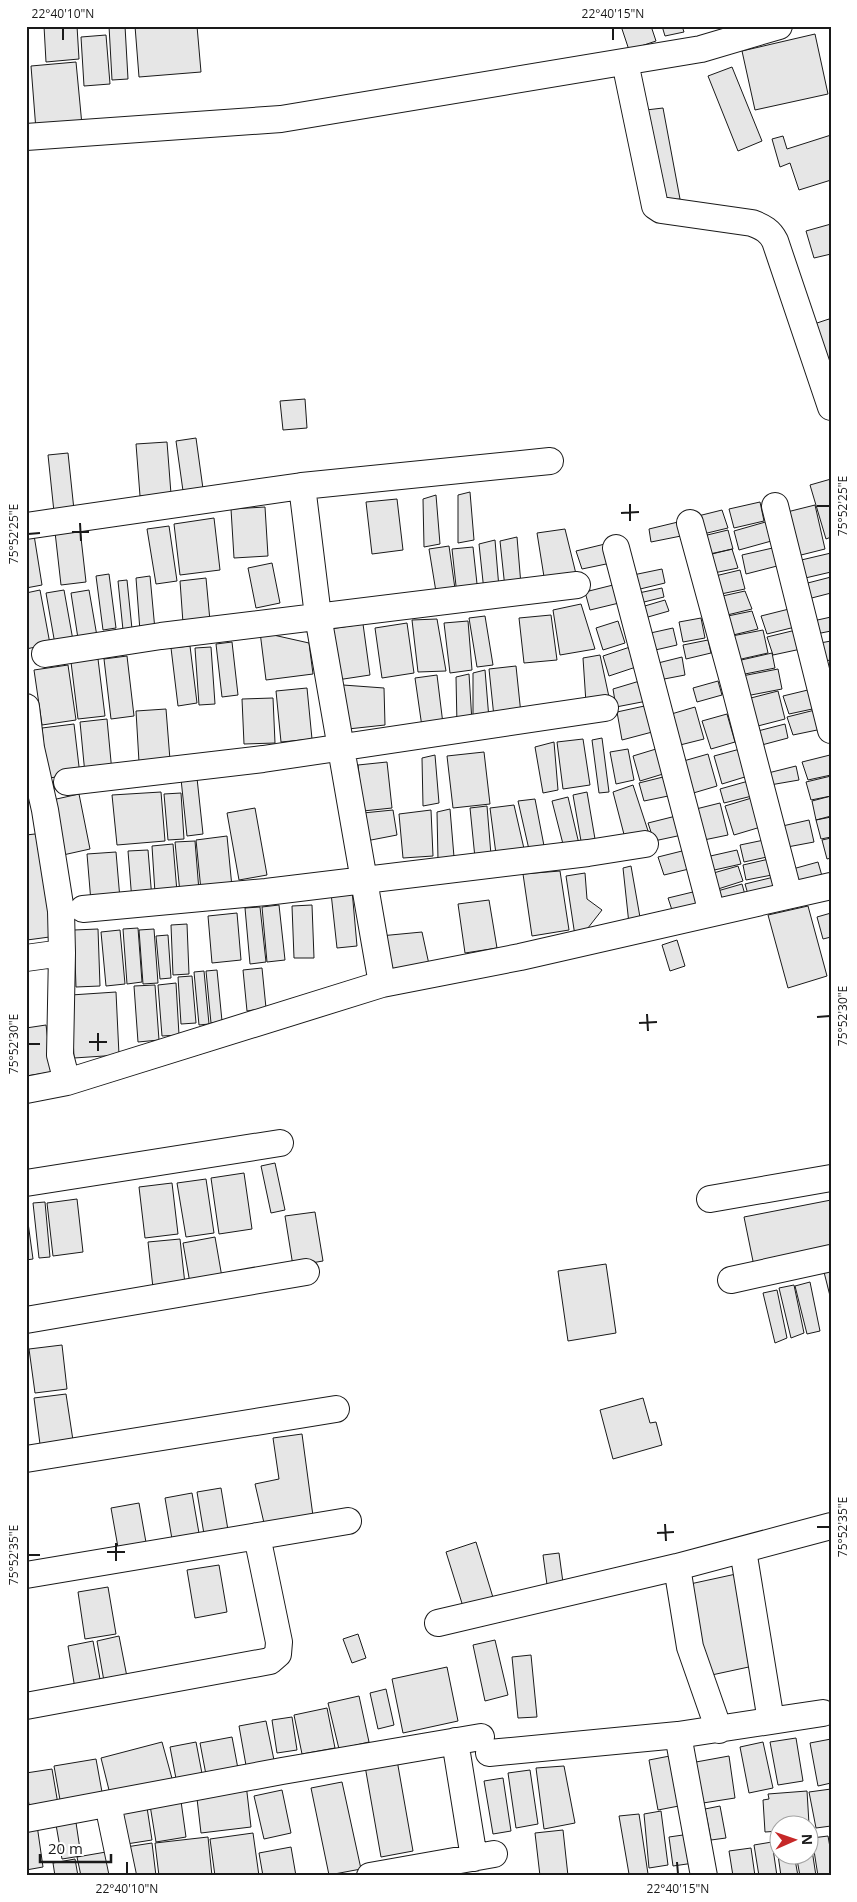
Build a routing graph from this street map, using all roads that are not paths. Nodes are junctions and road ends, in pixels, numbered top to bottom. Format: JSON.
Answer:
{"nodes":[{"id":1,"x":779,"y":26,"type":"edge"},
{"id":2,"x":625,"y":62,"type":"junction"},
{"id":3,"x":26,"y":137,"type":"edge"},
{"id":4,"x":831,"y":406,"type":"edge"},
{"id":5,"x":550,"y":461,"type":"dead end"},
{"id":6,"x":302,"y":486,"type":"junction"},
{"id":7,"x":775,"y":506,"type":"dead end"},
{"id":8,"x":690,"y":523,"type":"dead end"},
{"id":9,"x":26,"y":526,"type":"edge"},
{"id":10,"x":616,"y":548,"type":"dead end"},
{"id":11,"x":577,"y":585,"type":"dead end"},
{"id":12,"x":318,"y":616,"type":"junction"},
{"id":13,"x":45,"y":654,"type":"dead end"},
{"id":14,"x":26,"y":707,"type":"edge"},
{"id":15,"x":605,"y":708,"type":"dead end"},
{"id":16,"x":831,"y":730,"type":"edge"},
{"id":17,"x":340,"y":747,"type":"junction"},
{"id":18,"x":67,"y":782,"type":"dead end"},
{"id":19,"x":36,"y":812,"type":"edge"},
{"id":20,"x":645,"y":844,"type":"dead end"},
{"id":21,"x":364,"y":880,"type":"junction"},
{"id":22,"x":831,"y":886,"type":"edge"},
{"id":23,"x":789,"y":895,"type":"junction"},
{"id":24,"x":83,"y":909,"type":"dead end"},
{"id":25,"x":712,"y":913,"type":"junction"},
{"id":26,"x":62,"y":954,"type":"junction"},
{"id":27,"x":26,"y":958,"type":"edge"},
{"id":28,"x":382,"y":984,"type":"junction"},
{"id":29,"x":67,"y":1082,"type":"junction"},
{"id":30,"x":26,"y":1090,"type":"edge"},
{"id":31,"x":280,"y":1142,"type":"dead end"},
{"id":32,"x":831,"y":1178,"type":"edge"},
{"id":33,"x":26,"y":1183,"type":"edge"},
{"id":34,"x":710,"y":1199,"type":"dead end"},
{"id":35,"x":831,"y":1258,"type":"edge"},
{"id":36,"x":306,"y":1272,"type":"dead end"},
{"id":37,"x":731,"y":1280,"type":"dead end"},
{"id":38,"x":26,"y":1320,"type":"edge"},
{"id":39,"x":336,"y":1409,"type":"dead end"},
{"id":40,"x":26,"y":1459,"type":"edge"},
{"id":41,"x":348,"y":1521,"type":"dead end"},
{"id":42,"x":831,"y":1526,"type":"edge"},
{"id":43,"x":258,"y":1536,"type":"junction"},
{"id":44,"x":743,"y":1550,"type":"junction"},
{"id":45,"x":677,"y":1567,"type":"junction"},
{"id":46,"x":26,"y":1575,"type":"edge"},
{"id":47,"x":438,"y":1623,"type":"dead end"},
{"id":48,"x":26,"y":1706,"type":"edge"},
{"id":49,"x":824,"y":1713,"type":"dead end"},
{"id":50,"x":772,"y":1721,"type":"junction"},
{"id":51,"x":719,"y":1730,"type":"junction"},
{"id":52,"x":678,"y":1735,"type":"junction"},
{"id":53,"x":455,"y":1740,"type":"junction"},
{"id":54,"x":108,"y":1804,"type":"junction"},
{"id":55,"x":26,"y":1819,"type":"edge"},
{"id":56,"x":123,"y":1876,"type":"edge"},
{"id":57,"x":370,"y":1876,"type":"edge"},
{"id":58,"x":704,"y":1876,"type":"edge"}],
"edges":[{"from":1,"to":2,"type":"street"},
{"from":2,"to":3,"type":"street"},
{"from":2,"to":4,"type":"street"},
{"from":5,"to":6,"type":"street"},
{"from":6,"to":9,"type":"street"},
{"from":6,"to":12,"type":"street"},
{"from":7,"to":16,"type":"street"},
{"from":8,"to":23,"type":"street"},
{"from":10,"to":25,"type":"street"},
{"from":11,"to":12,"type":"street"},
{"from":12,"to":13,"type":"street"},
{"from":12,"to":17,"type":"street"},
{"from":14,"to":19,"type":"street"},
{"from":15,"to":17,"type":"street"},
{"from":17,"to":18,"type":"street"},
{"from":17,"to":21,"type":"street"},
{"from":19,"to":26,"type":"street"},
{"from":20,"to":21,"type":"street"},
{"from":21,"to":24,"type":"street"},
{"from":21,"to":28,"type":"street"},
{"from":22,"to":23,"type":"street"},
{"from":23,"to":25,"type":"street"},
{"from":25,"to":28,"type":"street"},
{"from":26,"to":27,"type":"street"},
{"from":26,"to":29,"type":"street"},
{"from":28,"to":29,"type":"street"},
{"from":29,"to":30,"type":"street"},
{"from":31,"to":33,"type":"street"},
{"from":32,"to":34,"type":"street"},
{"from":35,"to":37,"type":"street"},
{"from":36,"to":38,"type":"street"},
{"from":39,"to":40,"type":"street"},
{"from":41,"to":43,"type":"street"},
{"from":42,"to":44,"type":"street"},
{"from":43,"to":46,"type":"street"},
{"from":43,"to":48,"type":"street"},
{"from":44,"to":45,"type":"street"},
{"from":44,"to":50,"type":"street"},
{"from":45,"to":47,"type":"street"},
{"from":45,"to":51,"type":"street"},
{"from":49,"to":50,"type":"street"},
{"from":50,"to":51,"type":"street"},
{"from":51,"to":52,"type":"street"},
{"from":52,"to":53,"type":"street"},
{"from":52,"to":58,"type":"street"},
{"from":53,"to":54,"type":"street"},
{"from":53,"to":57,"type":"street"},
{"from":54,"to":55,"type":"street"},
{"from":54,"to":56,"type":"street"}]}
